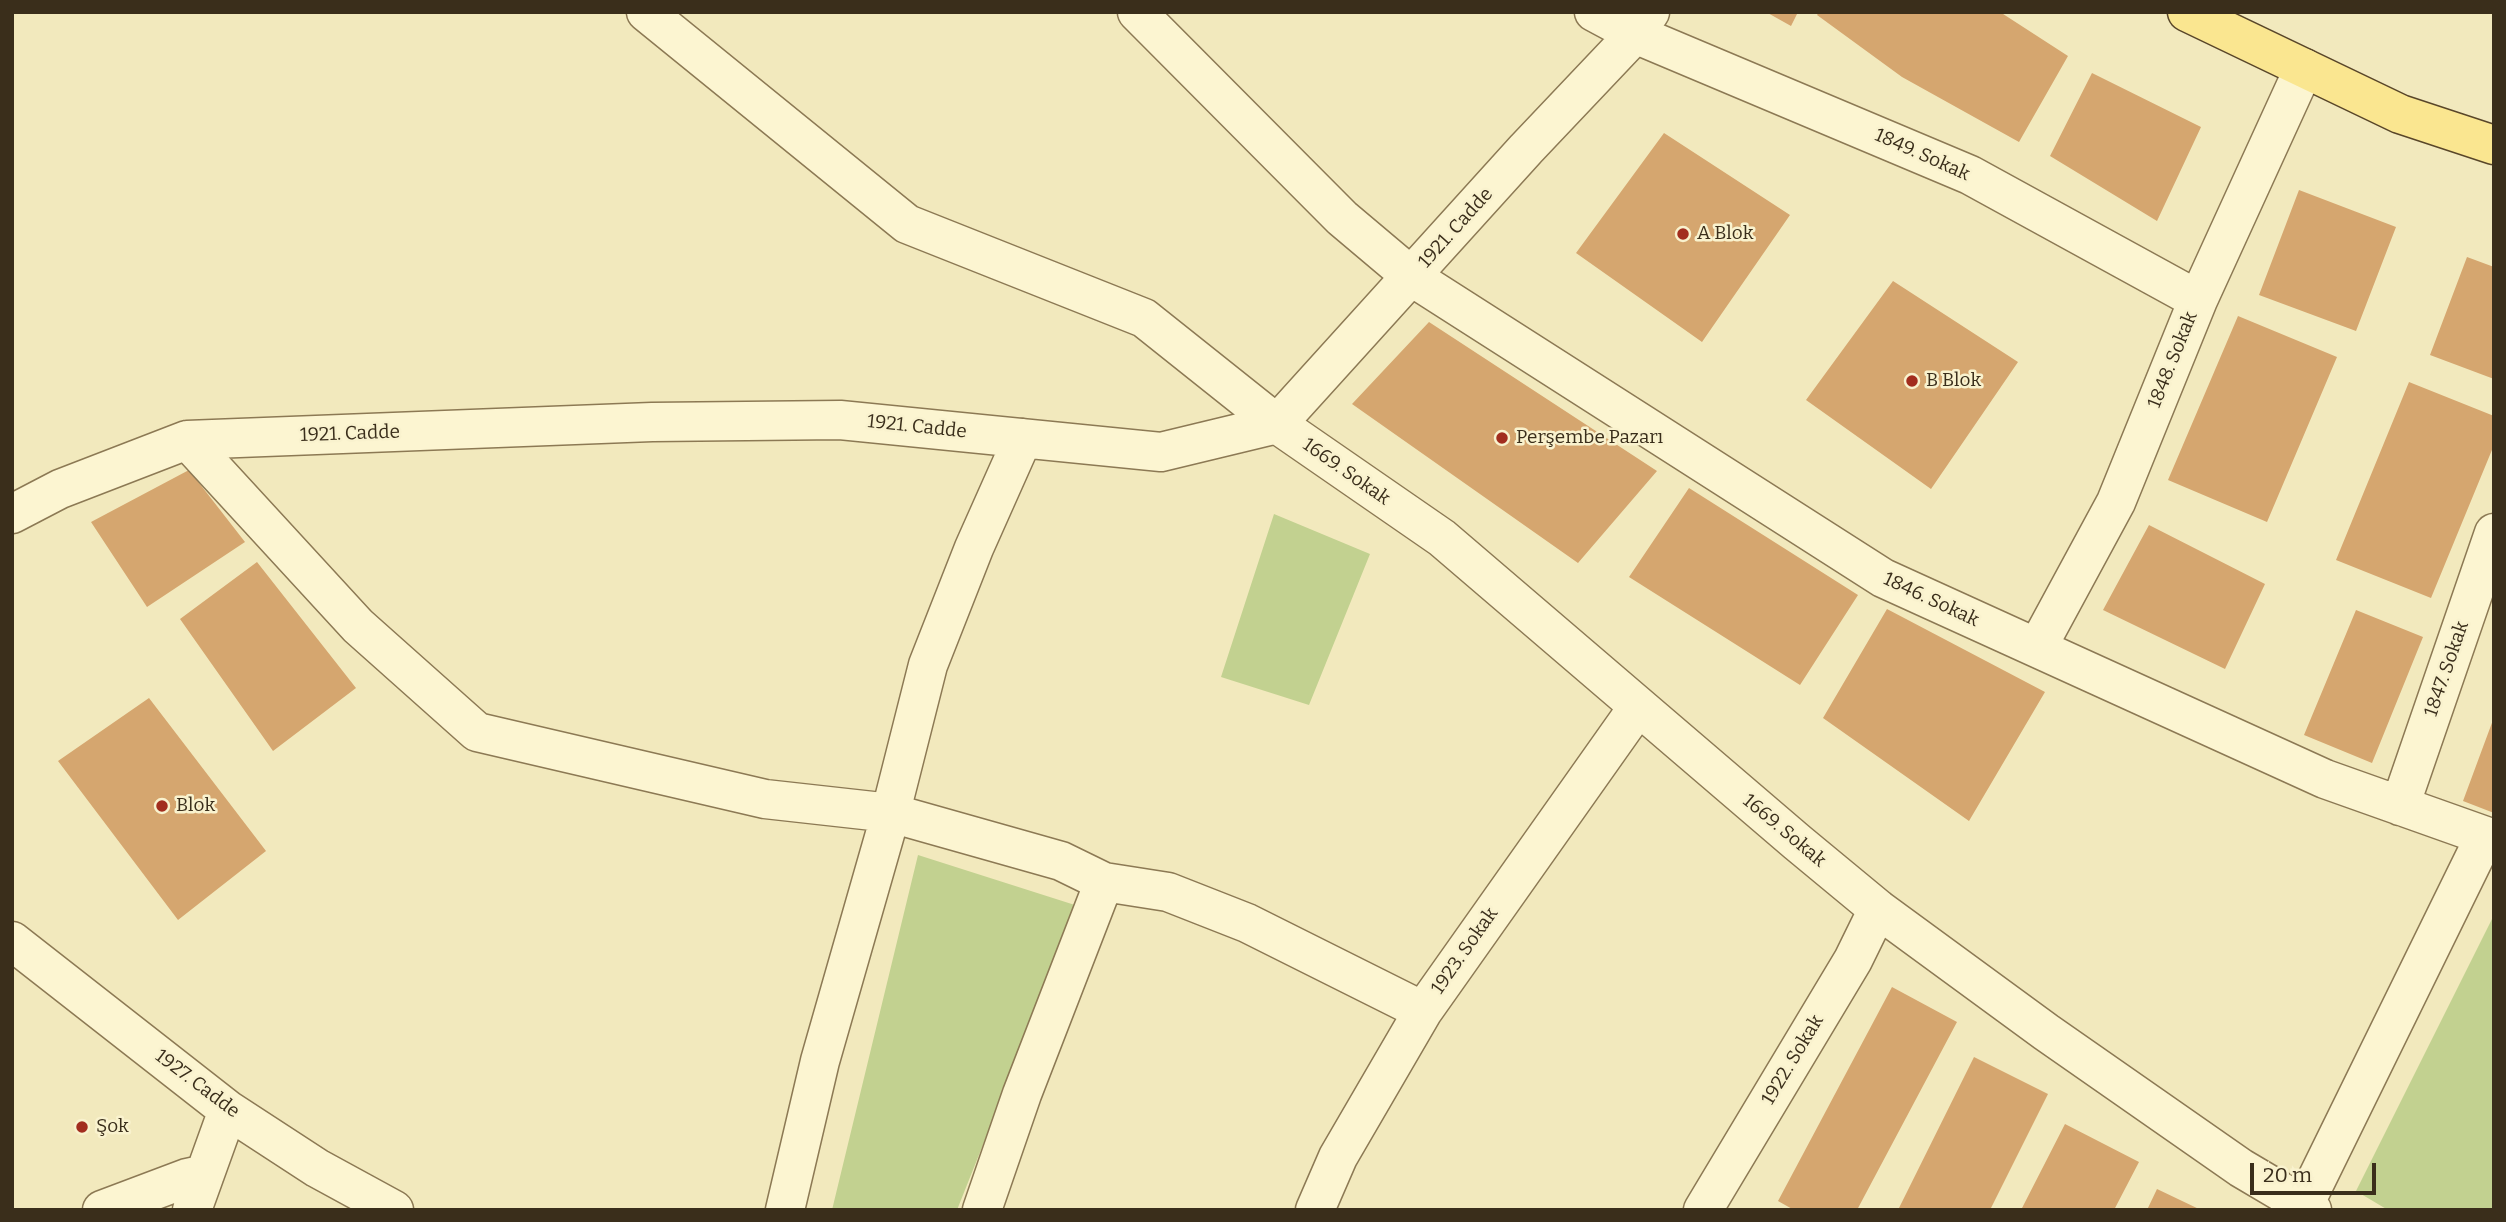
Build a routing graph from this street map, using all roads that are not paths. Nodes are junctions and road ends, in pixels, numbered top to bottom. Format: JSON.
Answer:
{"nodes":[{"id":1,"x":646,"y":12,"type":"edge"},
{"id":2,"x":1137,"y":12,"type":"edge"},
{"id":3,"x":1594,"y":12,"type":"edge"},
{"id":4,"x":2187,"y":12,"type":"edge"},
{"id":5,"x":1642,"y":23,"type":"edge"},
{"id":6,"x":2304,"y":68,"type":"junction"},
{"id":7,"x":2494,"y":145,"type":"edge"},
{"id":8,"x":1412,"y":276,"type":"junction"},
{"id":9,"x":2198,"y":300,"type":"junction"},
{"id":10,"x":1277,"y":424,"type":"junction"},
{"id":11,"x":1023,"y":438,"type":"junction"},
{"id":12,"x":187,"y":440,"type":"junction"},
{"id":13,"x":12,"y":514,"type":"edge"},
{"id":14,"x":2494,"y":533,"type":"edge"},
{"id":15,"x":2036,"y":648,"type":"junction"},
{"id":16,"x":1638,"y":707,"type":"junction"},
{"id":17,"x":2400,"y":806,"type":"junction"},
{"id":18,"x":891,"y":813,"type":"junction"},
{"id":19,"x":2489,"y":838,"type":"edge"},
{"id":20,"x":1104,"y":882,"type":"junction"},
{"id":21,"x":1878,"y":909,"type":"junction"},
{"id":22,"x":12,"y":941,"type":"edge"},
{"id":23,"x":1423,"y":1011,"type":"junction"},
{"id":24,"x":228,"y":1110,"type":"junction"},
{"id":25,"x":205,"y":1174,"type":"junction"},
{"id":26,"x":2308,"y":1207,"type":"edge"},
{"id":27,"x":1709,"y":1208,"type":"edge"},
{"id":28,"x":102,"y":1210,"type":"edge"},
{"id":29,"x":192,"y":1210,"type":"edge"},
{"id":30,"x":394,"y":1210,"type":"edge"},
{"id":31,"x":785,"y":1210,"type":"edge"},
{"id":32,"x":982,"y":1210,"type":"edge"},
{"id":33,"x":1315,"y":1210,"type":"edge"}],
"edges":[{"from":1,"to":10,"type":"street","name":"1669. Sokak"},
{"from":2,"to":8,"type":"street","name":"1846. Sokak"},
{"from":3,"to":5,"type":"street","name":"1849. Sokak"},
{"from":4,"to":6,"type":"main road"},
{"from":5,"to":8,"type":"street","name":"1921. Cadde"},
{"from":5,"to":9,"type":"street","name":"1849. Sokak"},
{"from":6,"to":7,"type":"main road"},
{"from":6,"to":9,"type":"street","name":"1848. Sokak"},
{"from":8,"to":10,"type":"street","name":"1921. Cadde"},
{"from":8,"to":15,"type":"street","name":"1846. Sokak"},
{"from":9,"to":15,"type":"street","name":"1848. Sokak"},
{"from":10,"to":11,"type":"street","name":"1921. Cadde"},
{"from":10,"to":16,"type":"street","name":"1669. Sokak"},
{"from":11,"to":12,"type":"street","name":"1921. Cadde"},
{"from":11,"to":18,"type":"street"},
{"from":12,"to":13,"type":"street","name":"1921. Cadde"},
{"from":12,"to":18,"type":"street"},
{"from":14,"to":17,"type":"street","name":"1847. Sokak"},
{"from":15,"to":17,"type":"street","name":"1846. Sokak"},
{"from":16,"to":21,"type":"street","name":"1669. Sokak"},
{"from":16,"to":23,"type":"street","name":"1923. Sokak"},
{"from":17,"to":19,"type":"street","name":"1846. Sokak"},
{"from":18,"to":20,"type":"street"},
{"from":18,"to":31,"type":"street"},
{"from":19,"to":26,"type":"street"},
{"from":20,"to":23,"type":"street"},
{"from":20,"to":32,"type":"street"},
{"from":21,"to":26,"type":"street","name":"1669. Sokak"},
{"from":21,"to":27,"type":"street","name":"1922. Sokak"},
{"from":22,"to":24,"type":"street","name":"1927. Cadde"},
{"from":23,"to":33,"type":"street","name":"1923. Sokak"},
{"from":24,"to":25,"type":"street"},
{"from":24,"to":30,"type":"street","name":"1927. Cadde"},
{"from":25,"to":28,"type":"street"},
{"from":25,"to":29,"type":"street"}]}
